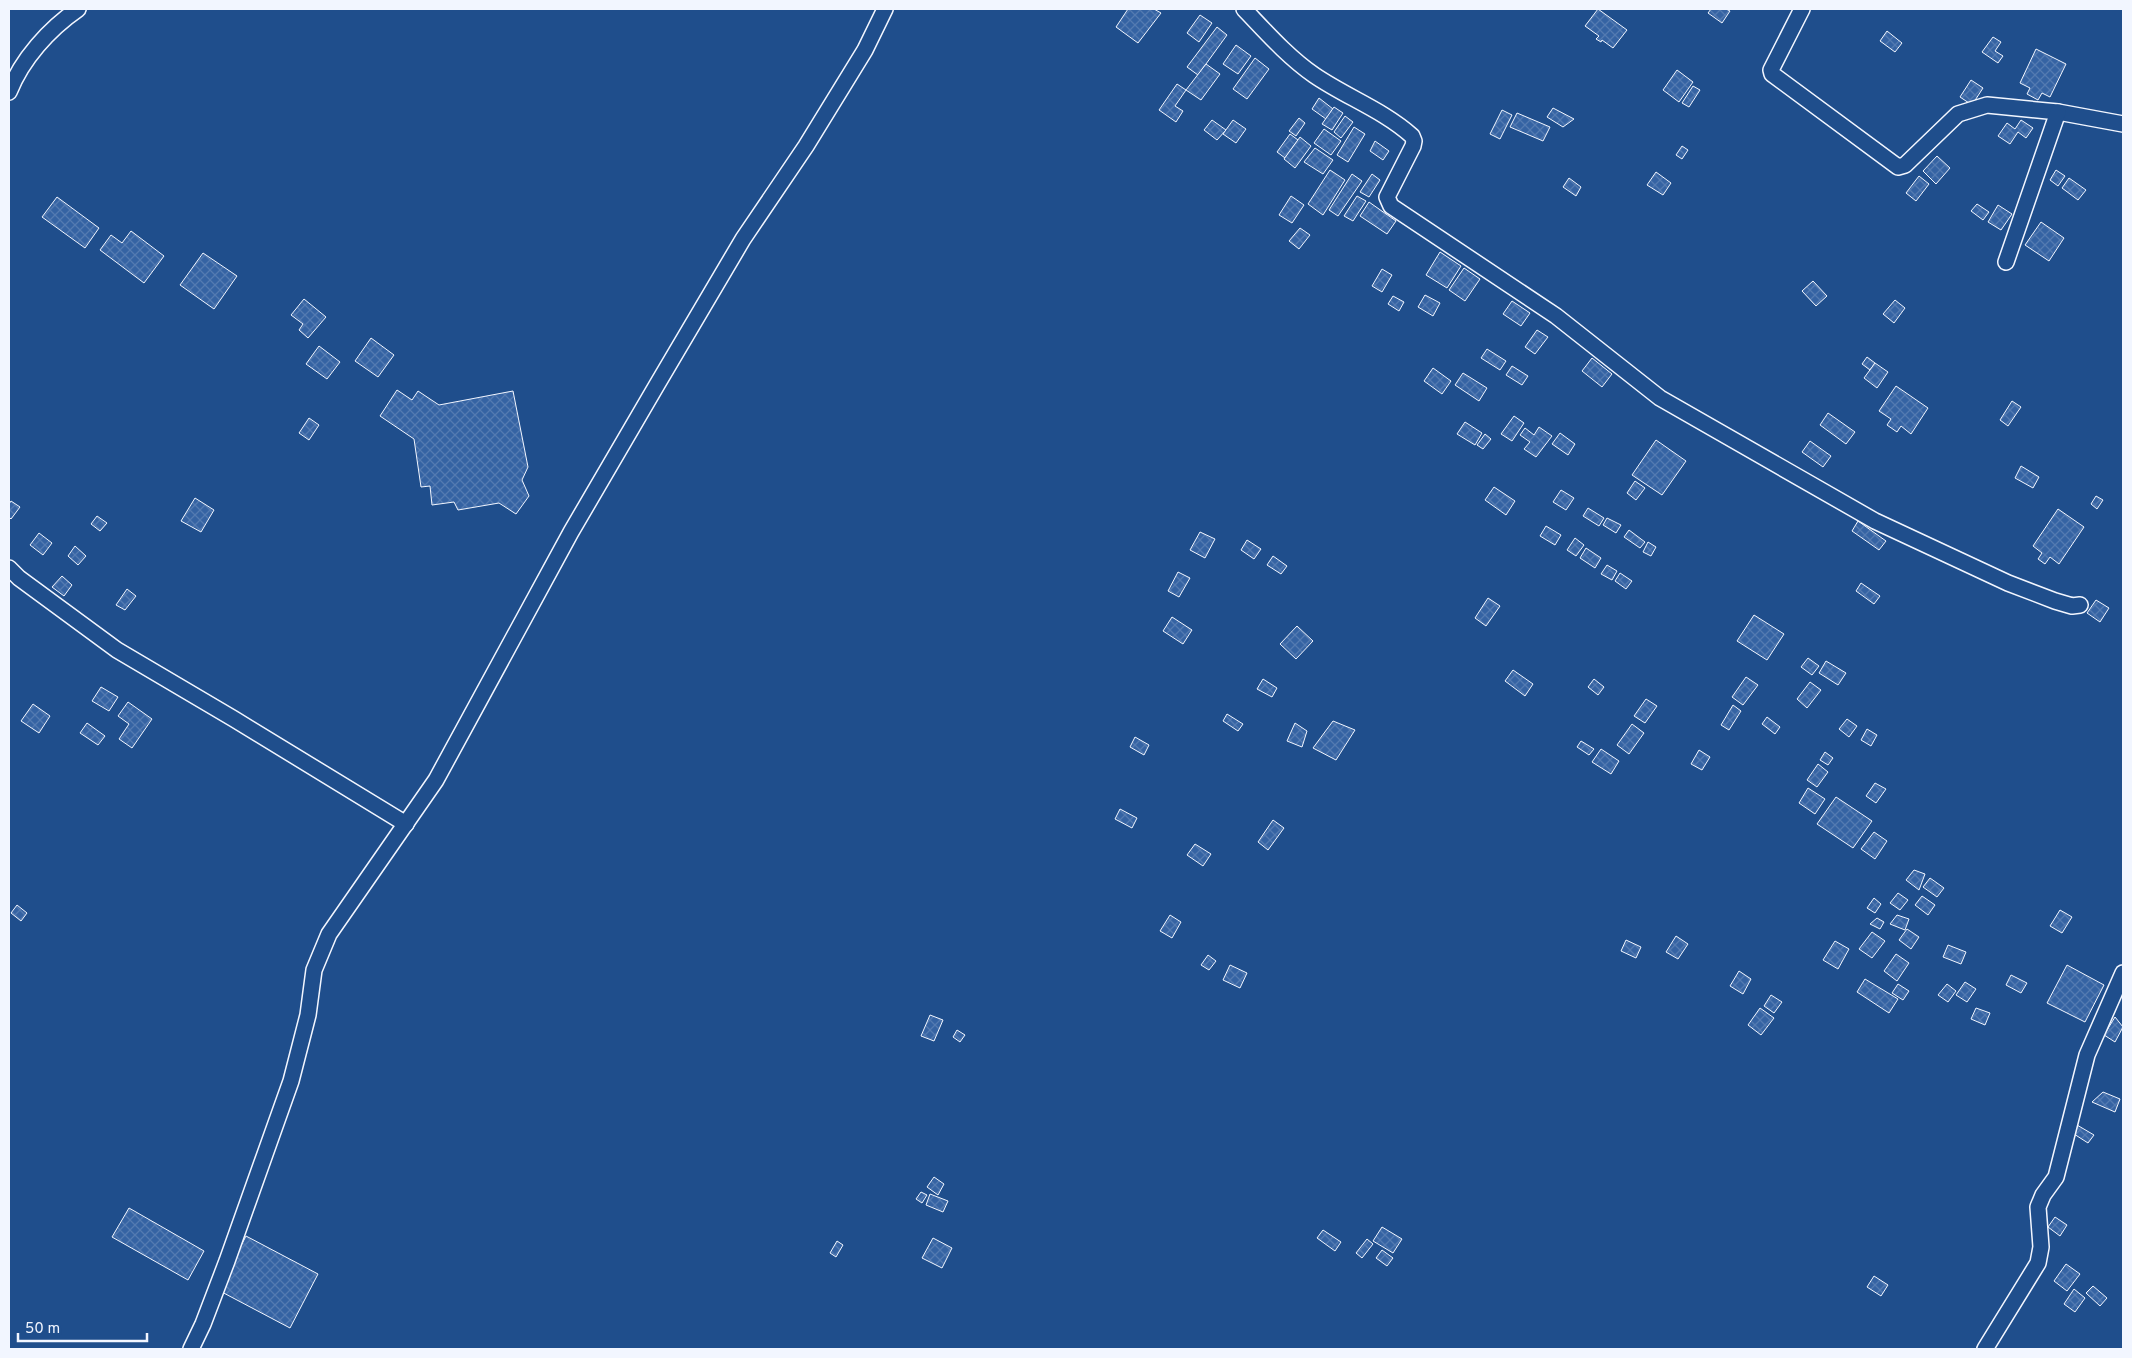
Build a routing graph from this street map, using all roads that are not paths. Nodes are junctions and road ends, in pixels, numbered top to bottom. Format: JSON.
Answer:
{"nodes":[{"id":1,"x":78,"y":9,"type":"edge"},
{"id":2,"x":885,"y":9,"type":"edge"},
{"id":3,"x":1244,"y":9,"type":"edge"},
{"id":4,"x":1802,"y":9,"type":"edge"},
{"id":5,"x":9,"y":92,"type":"edge"},
{"id":6,"x":2058,"y":112,"type":"junction"},
{"id":7,"x":2123,"y":124,"type":"edge"},
{"id":8,"x":2006,"y":262,"type":"dead end"},
{"id":9,"x":9,"y":568,"type":"edge"},
{"id":10,"x":2080,"y":605,"type":"dead end"},
{"id":11,"x":406,"y":824,"type":"junction"},
{"id":12,"x":2123,"y":973,"type":"edge"},
{"id":13,"x":191,"y":1349,"type":"edge"},
{"id":14,"x":1984,"y":1349,"type":"edge"}],
"edges":[{"from":1,"to":5,"type":"street"},
{"from":2,"to":11,"type":"street"},
{"from":3,"to":10,"type":"street"},
{"from":4,"to":6,"type":"street"},
{"from":6,"to":7,"type":"street"},
{"from":6,"to":8,"type":"street"},
{"from":9,"to":11,"type":"street"},
{"from":11,"to":13,"type":"street"},
{"from":12,"to":14,"type":"street"}]}
